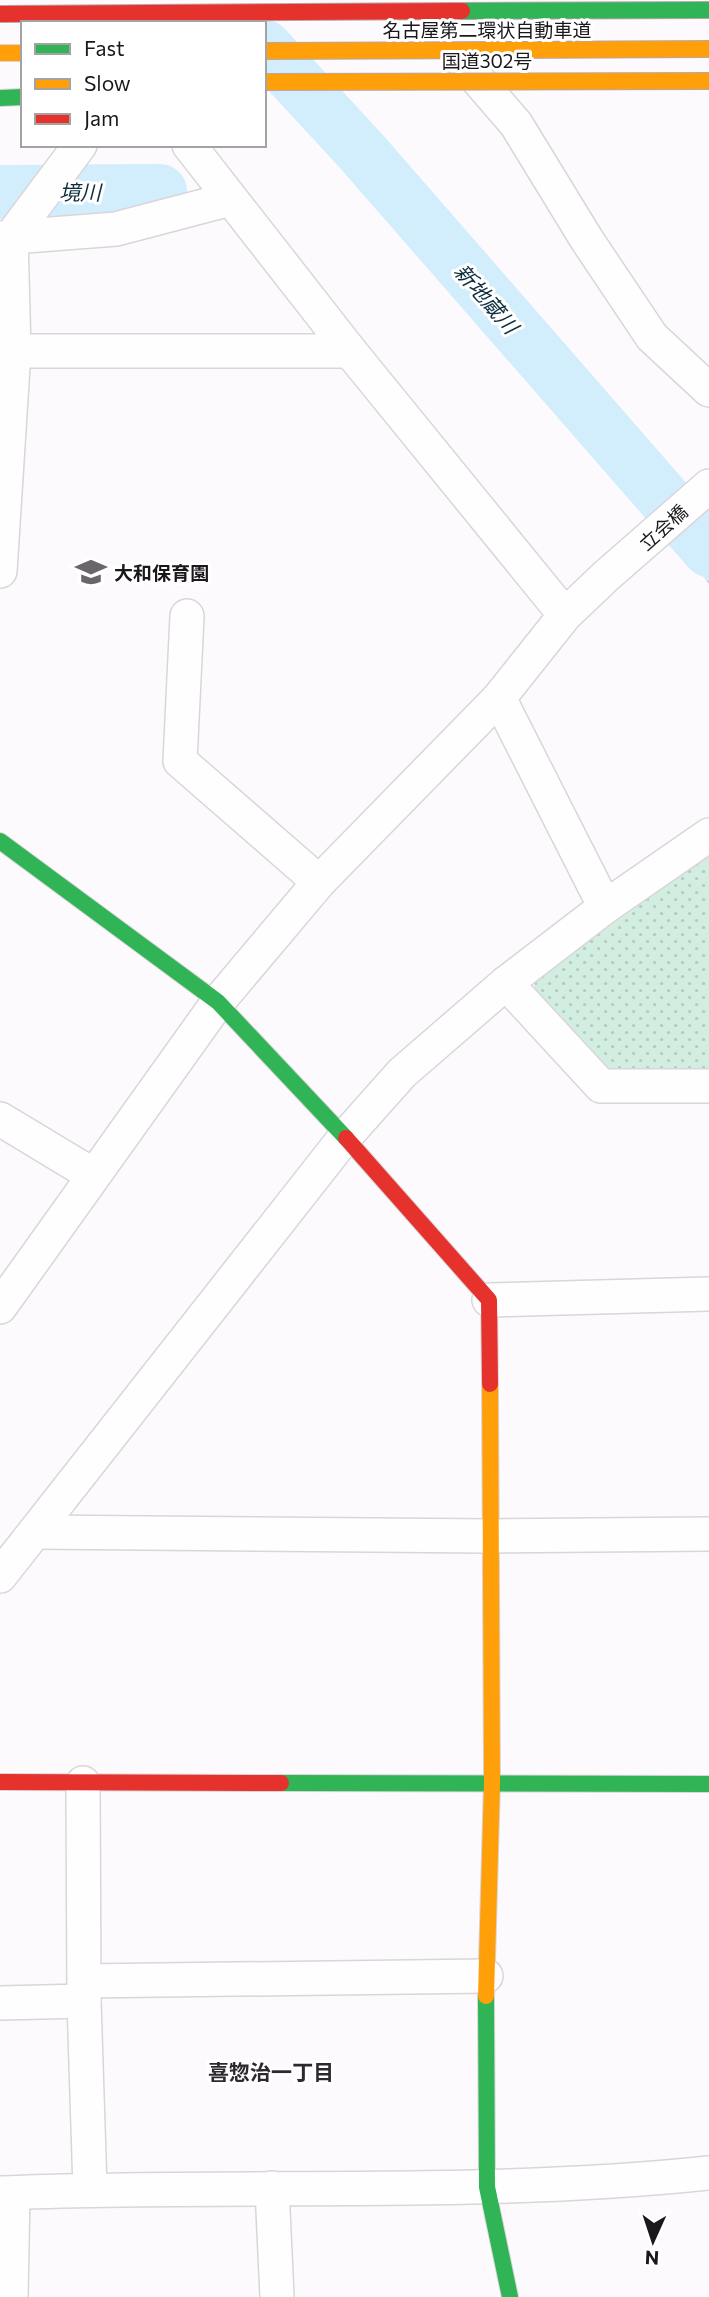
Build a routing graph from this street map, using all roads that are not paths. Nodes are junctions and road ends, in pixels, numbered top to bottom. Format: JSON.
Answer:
{"nodes":[{"id":1,"x":57,"y":0,"type":"edge"},
{"id":2,"x":408,"y":0,"type":"edge"},
{"id":3,"x":699,"y":0,"type":"edge"},
{"id":4,"x":709,"y":10,"type":"edge"},
{"id":5,"x":0,"y":14,"type":"edge"},
{"id":6,"x":76,"y":21,"type":"edge"},
{"id":7,"x":709,"y":49,"type":"edge"},
{"id":8,"x":545,"y":50,"type":"junction"},
{"id":9,"x":266,"y":51,"type":"edge"},
{"id":10,"x":0,"y":53,"type":"edge"},
{"id":11,"x":21,"y":53,"type":"edge"},
{"id":12,"x":709,"y":63,"type":"edge"},
{"id":13,"x":266,"y":77,"type":"edge"},
{"id":14,"x":709,"y":81,"type":"edge"},
{"id":15,"x":266,"y":82,"type":"edge"},
{"id":16,"x":21,"y":84,"type":"edge"},
{"id":17,"x":0,"y":85,"type":"edge"},
{"id":18,"x":21,"y":97,"type":"edge"},
{"id":19,"x":0,"y":98,"type":"edge"},
{"id":20,"x":78,"y":147,"type":"edge"},
{"id":21,"x":190,"y":147,"type":"edge"},
{"id":22,"x":230,"y":199,"type":"junction"},
{"id":23,"x":6,"y":237,"type":"edge"},
{"id":24,"x":14,"y":351,"type":"junction"},
{"id":25,"x":350,"y":351,"type":"junction"},
{"id":26,"x":709,"y":390,"type":"edge"},
{"id":27,"x":709,"y":485,"type":"edge"},
{"id":28,"x":0,"y":571,"type":"edge"},
{"id":29,"x":565,"y":615,"type":"junction"},
{"id":30,"x":187,"y":616,"type":"dead end"},
{"id":31,"x":499,"y":698,"type":"junction"},
{"id":32,"x":709,"y":835,"type":"edge"},
{"id":33,"x":0,"y":841,"type":"edge"},
{"id":34,"x":319,"y":883,"type":"junction"},
{"id":35,"x":605,"y":907,"type":"junction"},
{"id":36,"x":506,"y":983,"type":"junction"},
{"id":37,"x":218,"y":1002,"type":"junction"},
{"id":38,"x":709,"y":1086,"type":"edge"},
{"id":39,"x":0,"y":1119,"type":"edge"},
{"id":40,"x":345,"y":1137,"type":"junction"},
{"id":41,"x":93,"y":1175,"type":"junction"},
{"id":42,"x":709,"y":1294,"type":"edge"},
{"id":43,"x":489,"y":1300,"type":"junction"},
{"id":44,"x":0,"y":1307,"type":"edge"},
{"id":45,"x":34,"y":1532,"type":"junction"},
{"id":46,"x":709,"y":1534,"type":"edge"},
{"id":47,"x":489,"y":1536,"type":"junction"},
{"id":48,"x":0,"y":1576,"type":"edge"},
{"id":49,"x":0,"y":1783,"type":"edge"},
{"id":50,"x":83,"y":1783,"type":"junction"},
{"id":51,"x":492,"y":1783,"type":"junction"},
{"id":52,"x":709,"y":1784,"type":"edge"},
{"id":53,"x":486,"y":1976,"type":"junction"},
{"id":54,"x":85,"y":1991,"type":"junction"},
{"id":55,"x":0,"y":2003,"type":"edge"},
{"id":56,"x":709,"y":2173,"type":"edge"},
{"id":57,"x":272,"y":2188,"type":"junction"},
{"id":58,"x":487,"y":2188,"type":"junction"},
{"id":59,"x":90,"y":2189,"type":"junction"},
{"id":60,"x":6,"y":2193,"type":"edge"},
{"id":61,"x":11,"y":2297,"type":"edge"},
{"id":62,"x":277,"y":2297,"type":"edge"},
{"id":63,"x":510,"y":2297,"type":"edge"}],
"edges":[{"from":1,"to":6,"type":"street"},
{"from":2,"to":26,"type":"street"},
{"from":3,"to":12,"type":"street"},
{"from":4,"to":5,"type":"main road","name":"名古屋第二環状自動車道","bridge":true},
{"from":7,"to":8,"type":"main road","name":"名古屋第二環状自動車道","bridge":true},
{"from":8,"to":9,"type":"main road","name":"名古屋第二環状自動車道","bridge":true},
{"from":8,"to":13,"type":"main road","bridge":true},
{"from":10,"to":11,"type":"main road"},
{"from":14,"to":15,"type":"main road","name":"国道302号","bridge":true},
{"from":16,"to":17,"type":"main road"},
{"from":18,"to":19,"type":"main road"},
{"from":20,"to":23,"type":"street"},
{"from":21,"to":22,"type":"street"},
{"from":22,"to":23,"type":"street"},
{"from":22,"to":25,"type":"street"},
{"from":23,"to":24,"type":"street"},
{"from":24,"to":25,"type":"street"},
{"from":24,"to":28,"type":"street"},
{"from":25,"to":29,"type":"street"},
{"from":27,"to":29,"type":"street","name":"立会橋"},
{"from":29,"to":31,"type":"street","name":"立会橋"},
{"from":30,"to":34,"type":"street"},
{"from":31,"to":34,"type":"street","name":"立会橋"},
{"from":31,"to":35,"type":"street"},
{"from":32,"to":35,"type":"street"},
{"from":33,"to":37,"type":"main road"},
{"from":34,"to":37,"type":"street","name":"立会橋"},
{"from":35,"to":36,"type":"street"},
{"from":36,"to":38,"type":"street"},
{"from":36,"to":40,"type":"street"},
{"from":37,"to":40,"type":"main road"},
{"from":37,"to":41,"type":"street","name":"立会橋"},
{"from":39,"to":41,"type":"street"},
{"from":40,"to":43,"type":"main road"},
{"from":40,"to":45,"type":"street"},
{"from":41,"to":44,"type":"street","name":"立会橋"},
{"from":42,"to":43,"type":"street"},
{"from":43,"to":47,"type":"main road"},
{"from":45,"to":47,"type":"street"},
{"from":45,"to":48,"type":"street"},
{"from":46,"to":47,"type":"street"},
{"from":47,"to":51,"type":"main road"},
{"from":49,"to":50,"type":"main road"},
{"from":50,"to":51,"type":"main road"},
{"from":50,"to":54,"type":"street"},
{"from":51,"to":52,"type":"main road"},
{"from":51,"to":53,"type":"main road"},
{"from":53,"to":54,"type":"street"},
{"from":53,"to":58,"type":"main road"},
{"from":54,"to":55,"type":"street"},
{"from":54,"to":59,"type":"street"},
{"from":56,"to":58,"type":"street"},
{"from":57,"to":58,"type":"street"},
{"from":57,"to":59,"type":"street"},
{"from":57,"to":62,"type":"street"},
{"from":58,"to":63,"type":"main road"},
{"from":59,"to":60,"type":"street"},
{"from":60,"to":61,"type":"street"}]}
